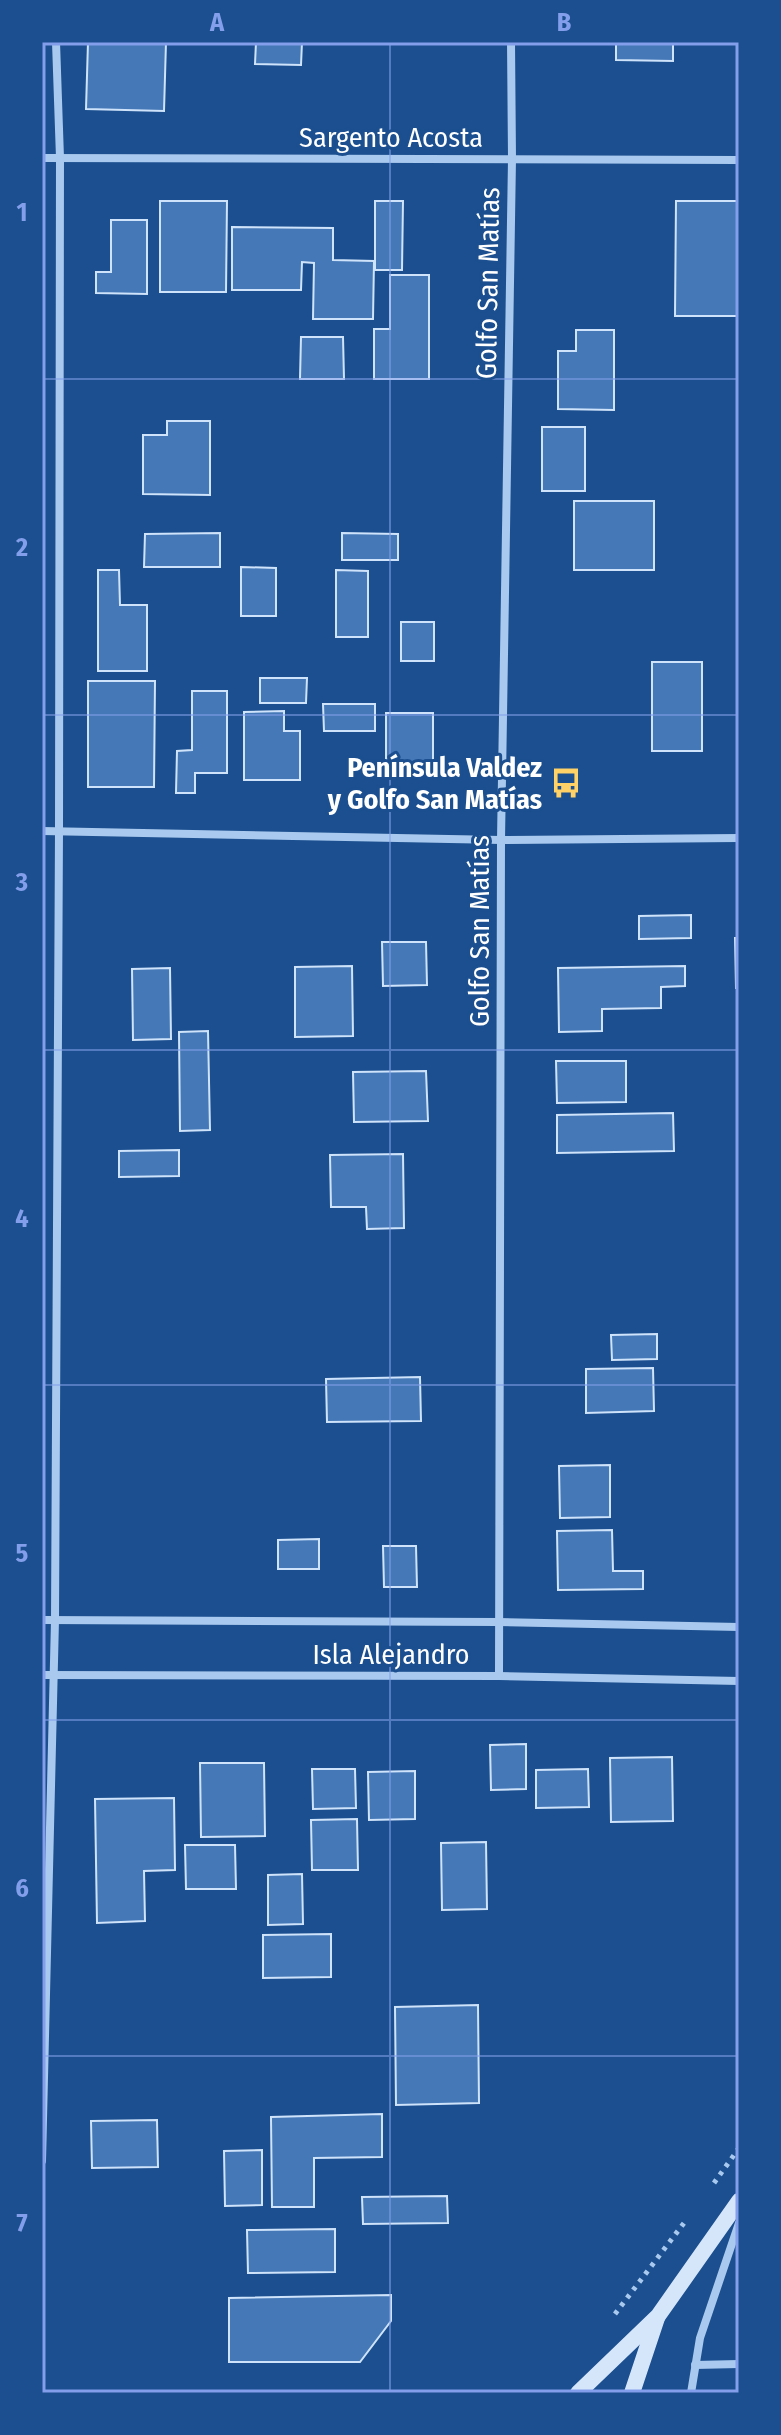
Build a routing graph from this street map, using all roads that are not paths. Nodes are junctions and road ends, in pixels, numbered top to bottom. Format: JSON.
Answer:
{"nodes":[{"id":1,"x":56,"y":42,"type":"edge"},
{"id":2,"x":511,"y":42,"type":"edge"},
{"id":3,"x":42,"y":158,"type":"edge"},
{"id":4,"x":60,"y":158,"type":"junction"},
{"id":5,"x":512,"y":159,"type":"junction"},
{"id":6,"x":739,"y":160,"type":"edge"},
{"id":7,"x":42,"y":831,"type":"edge"},
{"id":8,"x":59,"y":831,"type":"junction"},
{"id":9,"x":739,"y":838,"type":"edge"},
{"id":10,"x":501,"y":840,"type":"junction"},
{"id":11,"x":42,"y":1620,"type":"edge"},
{"id":12,"x":55,"y":1620,"type":"junction"},
{"id":13,"x":498,"y":1622,"type":"junction"},
{"id":14,"x":739,"y":1627,"type":"edge"},
{"id":15,"x":42,"y":1675,"type":"edge"},
{"id":16,"x":54,"y":1675,"type":"junction"},
{"id":17,"x":499,"y":1676,"type":"junction"},
{"id":18,"x":739,"y":1681,"type":"edge"},
{"id":19,"x":42,"y":2161,"type":"edge"},
{"id":20,"x":739,"y":2201,"type":"edge"},
{"id":21,"x":739,"y":2223,"type":"edge"},
{"id":22,"x":658,"y":2316,"type":"junction"},
{"id":23,"x":739,"y":2364,"type":"edge"},
{"id":24,"x":695,"y":2365,"type":"junction"},
{"id":25,"x":578,"y":2393,"type":"edge"},
{"id":26,"x":632,"y":2393,"type":"edge"},
{"id":27,"x":691,"y":2393,"type":"edge"}],
"edges":[{"from":1,"to":4,"type":"street"},
{"from":2,"to":5,"type":"street","name":"Golfo San Matías"},
{"from":3,"to":4,"type":"street","name":"Sargento Acosta"},
{"from":4,"to":5,"type":"street","name":"Sargento Acosta"},
{"from":4,"to":8,"type":"street"},
{"from":5,"to":6,"type":"street","name":"Sargento Acosta"},
{"from":5,"to":10,"type":"street","name":"Golfo San Matías"},
{"from":7,"to":8,"type":"street"},
{"from":8,"to":10,"type":"street"},
{"from":8,"to":12,"type":"street"},
{"from":9,"to":10,"type":"street"},
{"from":10,"to":13,"type":"street","name":"Golfo San Matías"},
{"from":11,"to":12,"type":"street","name":"Isla Alejandro"},
{"from":12,"to":13,"type":"street","name":"Isla Alejandro"},
{"from":12,"to":16,"type":"street"},
{"from":13,"to":14,"type":"street","name":"Isla Alejandro"},
{"from":13,"to":17,"type":"street","name":"Golfo San Matías"},
{"from":15,"to":16,"type":"street","name":"Isla Alejandro"},
{"from":16,"to":17,"type":"street","name":"Isla Alejandro"},
{"from":16,"to":19,"type":"street"},
{"from":17,"to":18,"type":"street","name":"Isla Alejandro"},
{"from":20,"to":22,"type":"main road"},
{"from":21,"to":24,"type":"street"},
{"from":22,"to":25,"type":"main road"},
{"from":22,"to":26,"type":"main road"},
{"from":23,"to":24,"type":"street"},
{"from":24,"to":27,"type":"street"}]}
